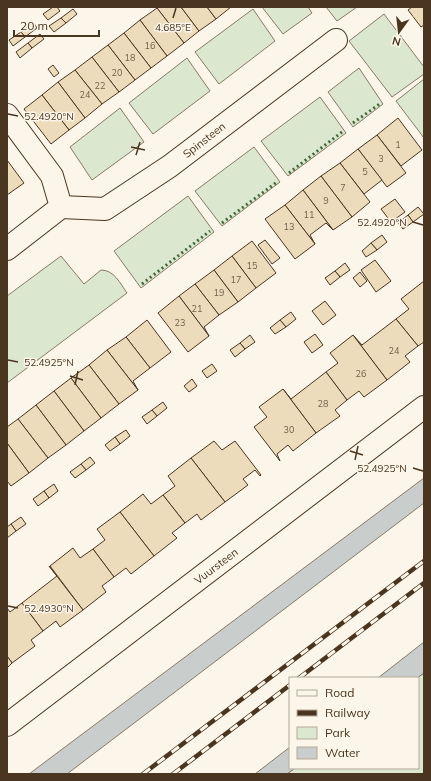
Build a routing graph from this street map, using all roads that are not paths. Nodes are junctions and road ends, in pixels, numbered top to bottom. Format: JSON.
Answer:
{"nodes":[{"id":1,"x":336,"y":40,"type":"dead end"},
{"id":2,"x":7,"y":115,"type":"edge"},
{"id":3,"x":61,"y":207,"type":"junction"},
{"id":4,"x":7,"y":248,"type":"edge"},
{"id":5,"x":424,"y":407,"type":"edge"},
{"id":6,"x":7,"y":725,"type":"edge"}],
"edges":[{"from":1,"to":3,"type":"street","name":"Spinsteen"},
{"from":2,"to":3,"type":"street"},
{"from":3,"to":4,"type":"street"},
{"from":5,"to":6,"type":"street","name":"Vuursteen"}]}
